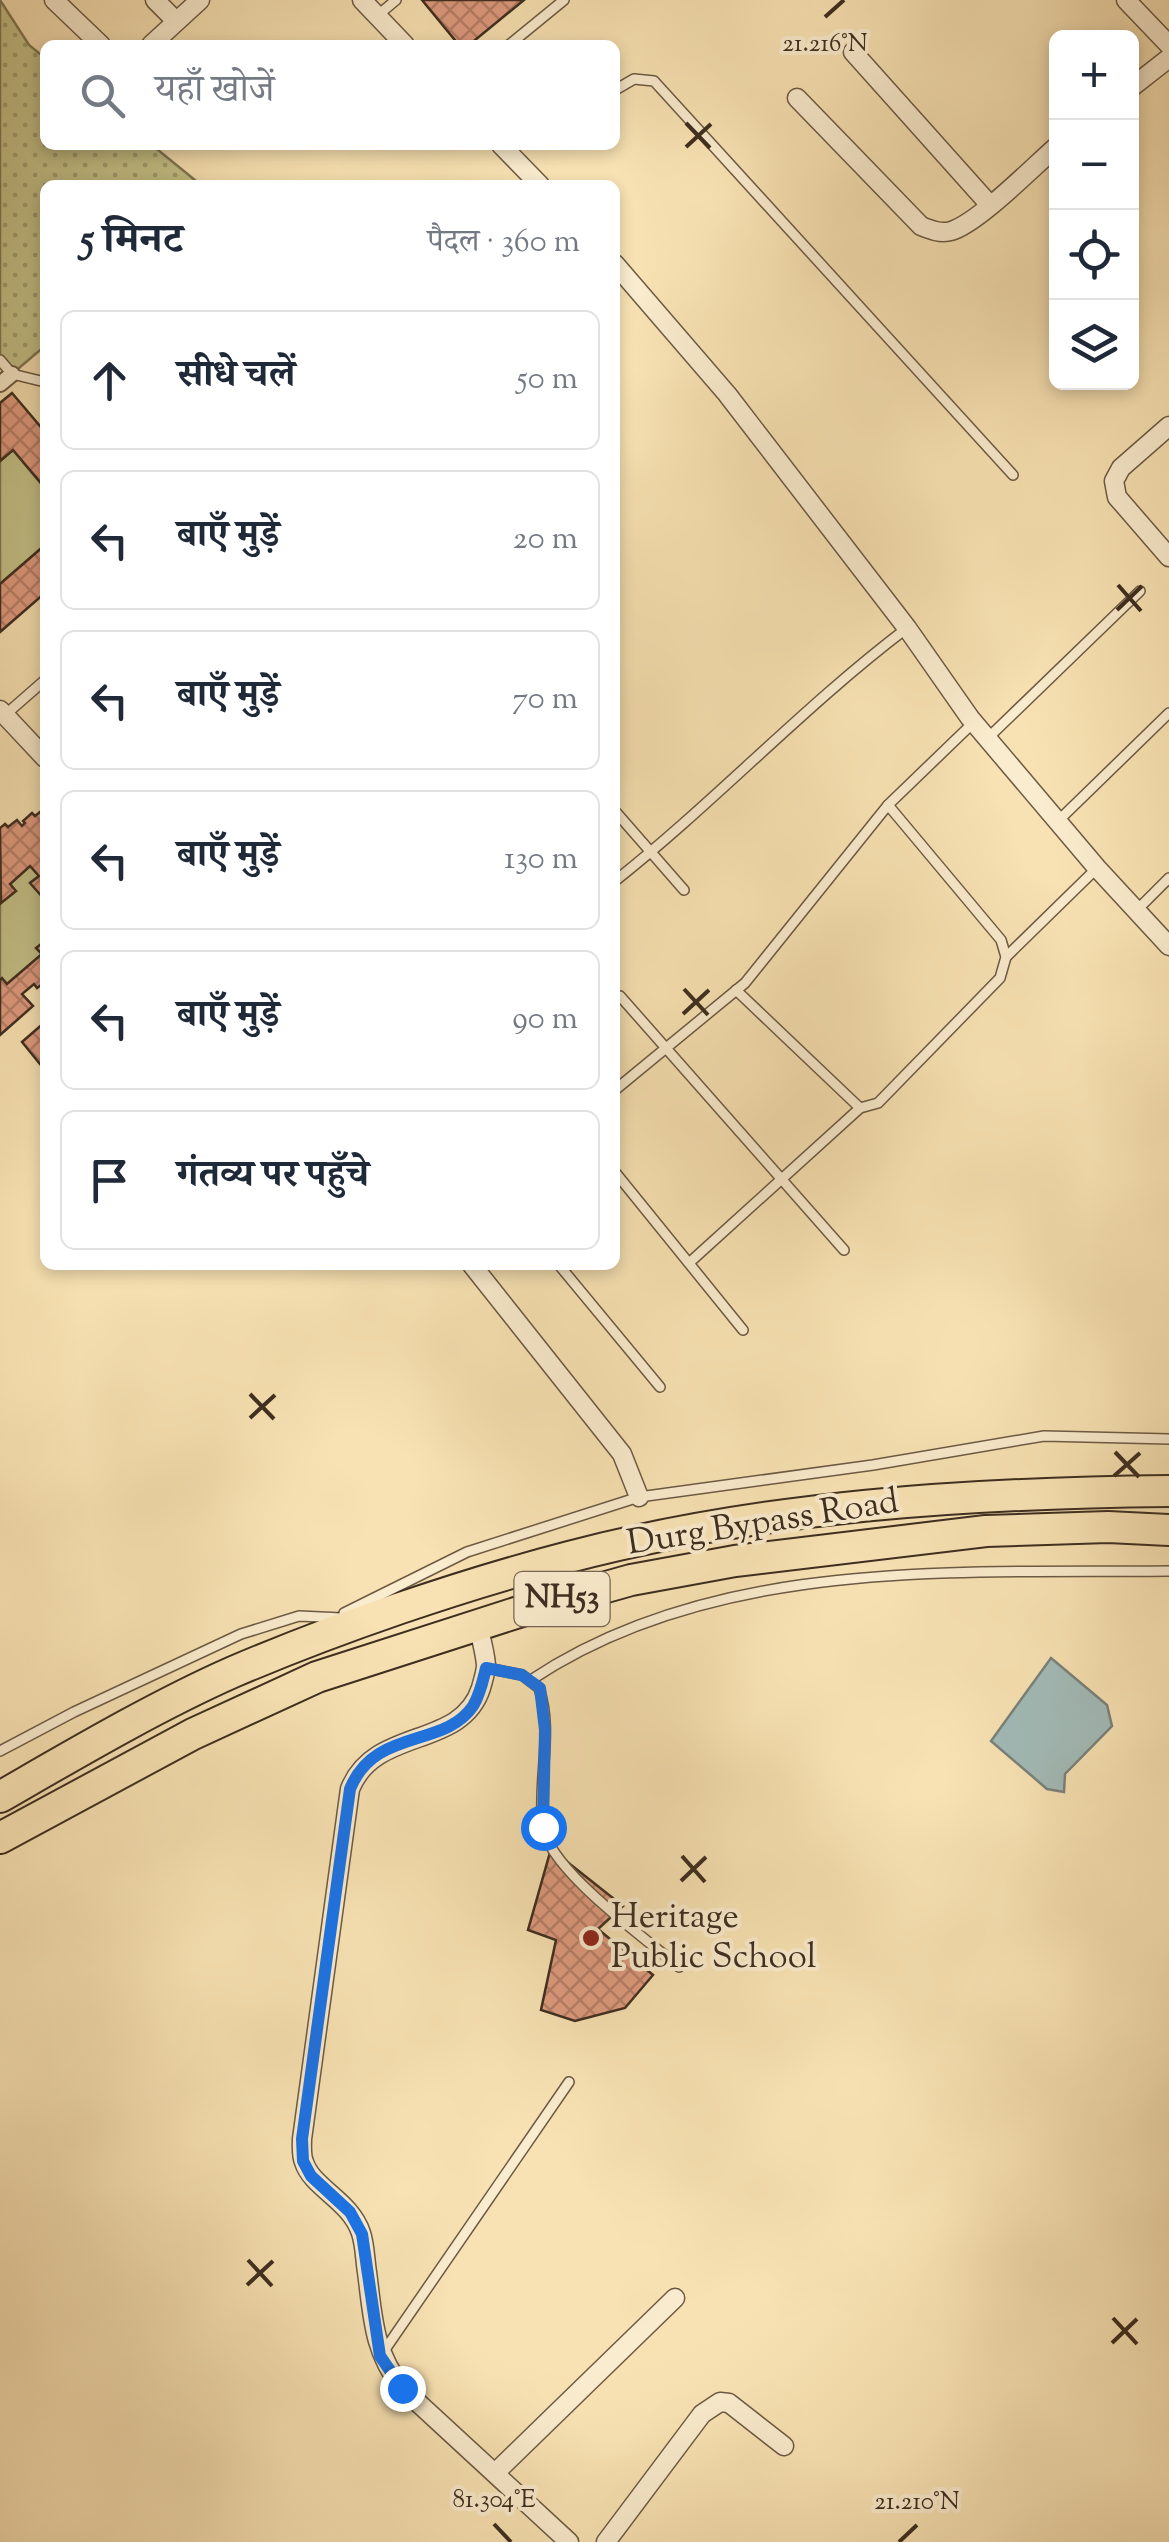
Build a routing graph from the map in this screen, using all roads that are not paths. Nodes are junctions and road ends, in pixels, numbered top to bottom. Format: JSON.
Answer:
{"nodes":[{"id":1,"x":54,"y":0,"type":"edge"},
{"id":2,"x":155,"y":0,"type":"edge"},
{"id":3,"x":200,"y":0,"type":"edge"},
{"id":4,"x":362,"y":0,"type":"edge"},
{"id":5,"x":396,"y":0,"type":"edge"},
{"id":6,"x":564,"y":0,"type":"edge"},
{"id":7,"x":1126,"y":0,"type":"edge"},
{"id":8,"x":377,"y":16,"type":"junction"},
{"id":9,"x":176,"y":21,"type":"junction"},
{"id":10,"x":96,"y":40,"type":"edge"},
{"id":11,"x":158,"y":40,"type":"edge"},
{"id":12,"x":400,"y":40,"type":"edge"},
{"id":13,"x":515,"y":40,"type":"edge"},
{"id":14,"x":1169,"y":45,"type":"edge"},
{"id":15,"x":853,"y":52,"type":"dead end"},
{"id":16,"x":1169,"y":58,"type":"edge"},
{"id":17,"x":1139,"y":81,"type":"edge"},
{"id":18,"x":620,"y":87,"type":"edge"},
{"id":19,"x":797,"y":98,"type":"dead end"},
{"id":20,"x":514,"y":150,"type":"edge"},
{"id":21,"x":1049,"y":153,"type":"edge"},
{"id":22,"x":536,"y":180,"type":"edge"},
{"id":23,"x":989,"y":204,"type":"junction"},
{"id":24,"x":620,"y":270,"type":"edge"},
{"id":25,"x":0,"y":360,"type":"edge"},
{"id":26,"x":12,"y":374,"type":"junction"},
{"id":27,"x":40,"y":381,"type":"edge"},
{"id":28,"x":0,"y":384,"type":"edge"},
{"id":29,"x":1169,"y":426,"type":"edge"},
{"id":30,"x":1013,"y":476,"type":"dead end"},
{"id":31,"x":1169,"y":557,"type":"edge"},
{"id":32,"x":1140,"y":590,"type":"dead end"},
{"id":33,"x":907,"y":628,"type":"junction"},
{"id":34,"x":40,"y":684,"type":"edge"},
{"id":35,"x":3,"y":712,"type":"edge"},
{"id":36,"x":1169,"y":713,"type":"edge"},
{"id":37,"x":974,"y":722,"type":"junction"},
{"id":38,"x":988,"y":737,"type":"junction"},
{"id":39,"x":40,"y":753,"type":"edge"},
{"id":40,"x":888,"y":805,"type":"junction"},
{"id":41,"x":620,"y":817,"type":"edge"},
{"id":42,"x":1058,"y":821,"type":"junction"},
{"id":43,"x":652,"y":852,"type":"junction"},
{"id":44,"x":1096,"y":868,"type":"junction"},
{"id":45,"x":620,"y":877,"type":"edge"},
{"id":46,"x":1169,"y":878,"type":"edge"},
{"id":47,"x":684,"y":890,"type":"dead end"},
{"id":48,"x":1136,"y":911,"type":"junction"},
{"id":49,"x":1169,"y":946,"type":"edge"},
{"id":50,"x":1006,"y":957,"type":"junction"},
{"id":51,"x":736,"y":990,"type":"junction"},
{"id":52,"x":620,"y":996,"type":"dead end"},
{"id":53,"x":668,"y":1047,"type":"junction"},
{"id":54,"x":620,"y":1086,"type":"edge"},
{"id":55,"x":860,"y":1108,"type":"junction"},
{"id":56,"x":620,"y":1178,"type":"edge"},
{"id":57,"x":782,"y":1178,"type":"junction"},
{"id":58,"x":844,"y":1250,"type":"dead end"},
{"id":59,"x":689,"y":1264,"type":"junction"},
{"id":60,"x":476,"y":1270,"type":"edge"},
{"id":61,"x":563,"y":1270,"type":"edge"},
{"id":62,"x":743,"y":1330,"type":"dead end"},
{"id":63,"x":660,"y":1386,"type":"dead end"},
{"id":64,"x":1169,"y":1439,"type":"edge"},
{"id":65,"x":1169,"y":1492,"type":"edge"},
{"id":66,"x":640,"y":1496,"type":"junction"},
{"id":67,"x":1169,"y":1530,"type":"edge"},
{"id":68,"x":1169,"y":1571,"type":"edge"},
{"id":69,"x":349,"y":1620,"type":"junction"},
{"id":70,"x":478,"y":1626,"type":"junction"},
{"id":71,"x":486,"y":1668,"type":"junction"},
{"id":72,"x":531,"y":1680,"type":"junction"},
{"id":73,"x":0,"y":1751,"type":"edge"},
{"id":74,"x":0,"y":1797,"type":"edge"},
{"id":75,"x":0,"y":1838,"type":"edge"},
{"id":76,"x":679,"y":1967,"type":"dead end"},
{"id":77,"x":570,"y":2082,"type":"dead end"},
{"id":78,"x":676,"y":2298,"type":"dead end"},
{"id":79,"x":380,"y":2356,"type":"junction"},
{"id":80,"x":784,"y":2446,"type":"dead end"},
{"id":81,"x":495,"y":2473,"type":"junction"},
{"id":82,"x":570,"y":2542,"type":"edge"},
{"id":83,"x":606,"y":2542,"type":"edge"}],
"edges":[{"from":1,"to":10,"type":"street"},
{"from":2,"to":9,"type":"street"},
{"from":3,"to":9,"type":"street"},
{"from":4,"to":8,"type":"street"},
{"from":5,"to":8,"type":"lane"},
{"from":6,"to":13,"type":"lane"},
{"from":7,"to":14,"type":"street"},
{"from":8,"to":12,"type":"street"},
{"from":9,"to":11,"type":"street"},
{"from":15,"to":23,"type":"street"},
{"from":16,"to":17,"type":"street"},
{"from":18,"to":30,"type":"lane"},
{"from":19,"to":23,"type":"street"},
{"from":20,"to":22,"type":"street"},
{"from":21,"to":23,"type":"street"},
{"from":24,"to":33,"type":"street"},
{"from":25,"to":26,"type":"lane"},
{"from":26,"to":27,"type":"lane"},
{"from":26,"to":28,"type":"street"},
{"from":29,"to":31,"type":"street"},
{"from":32,"to":38,"type":"lane"},
{"from":33,"to":37,"type":"street"},
{"from":33,"to":43,"type":"lane"},
{"from":34,"to":35,"type":"lane"},
{"from":35,"to":39,"type":"street"},
{"from":36,"to":42,"type":"lane"},
{"from":37,"to":38,"type":"street"},
{"from":37,"to":40,"type":"lane"},
{"from":38,"to":42,"type":"street"},
{"from":40,"to":50,"type":"lane"},
{"from":40,"to":51,"type":"lane"},
{"from":41,"to":43,"type":"lane"},
{"from":42,"to":44,"type":"street"},
{"from":43,"to":45,"type":"lane"},
{"from":43,"to":47,"type":"lane"},
{"from":44,"to":48,"type":"street"},
{"from":44,"to":50,"type":"lane"},
{"from":46,"to":48,"type":"lane"},
{"from":48,"to":49,"type":"street"},
{"from":50,"to":55,"type":"lane"},
{"from":51,"to":53,"type":"lane"},
{"from":51,"to":55,"type":"lane"},
{"from":52,"to":53,"type":"lane"},
{"from":53,"to":54,"type":"lane"},
{"from":53,"to":57,"type":"lane"},
{"from":55,"to":57,"type":"lane"},
{"from":56,"to":59,"type":"lane"},
{"from":57,"to":58,"type":"lane"},
{"from":57,"to":59,"type":"lane"},
{"from":59,"to":62,"type":"lane"},
{"from":60,"to":66,"type":"street"},
{"from":61,"to":63,"type":"lane"},
{"from":64,"to":66,"type":"lane"},
{"from":65,"to":69,"type":"highway","name":"Durg Bypass Road","number":"NH53"},
{"from":66,"to":69,"type":"lane"},
{"from":67,"to":70,"type":"highway","name":"Durg Bypass Road","number":"NH53"},
{"from":68,"to":72,"type":"lane"},
{"from":69,"to":73,"type":"lane"},
{"from":69,"to":74,"type":"highway","name":"Durg Bypass Road","number":"NH53"},
{"from":70,"to":71,"type":"street"},
{"from":70,"to":75,"type":"highway","name":"Durg Bypass Road","number":"NH53"},
{"from":71,"to":72,"type":"lane"},
{"from":71,"to":79,"type":"street"},
{"from":72,"to":76,"type":"lane"},
{"from":77,"to":79,"type":"lane"},
{"from":78,"to":81,"type":"street"},
{"from":79,"to":81,"type":"street"},
{"from":80,"to":83,"type":"street"},
{"from":81,"to":82,"type":"street"}]}
